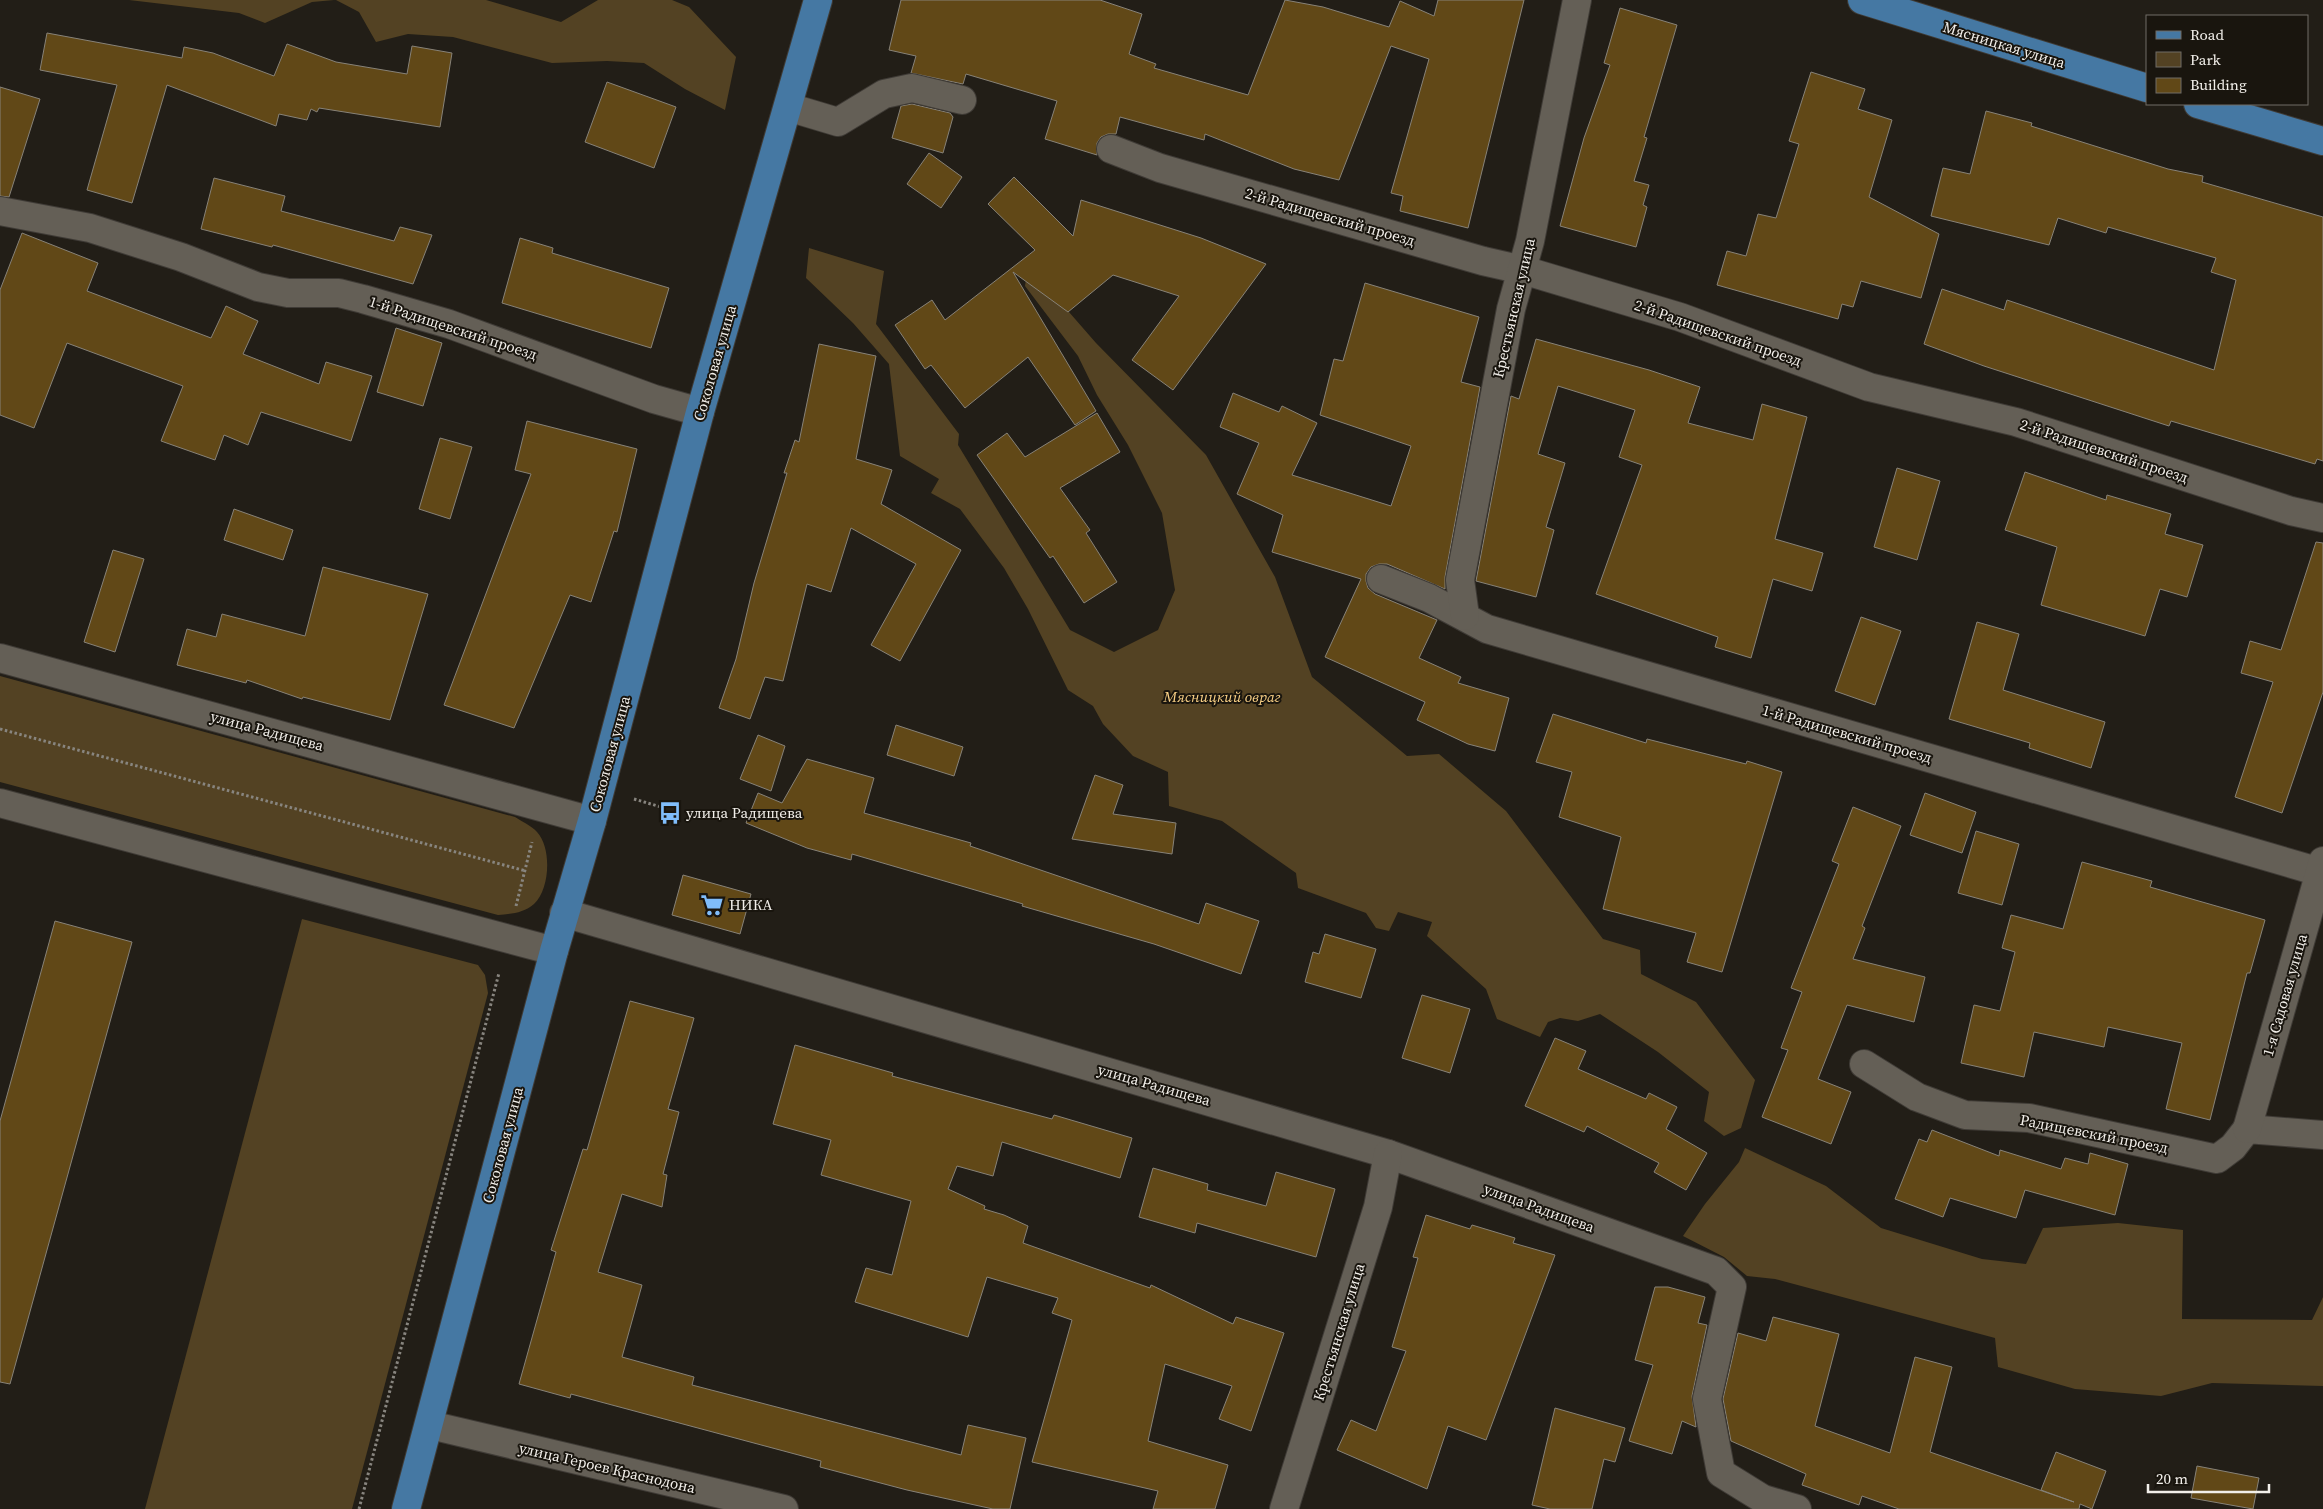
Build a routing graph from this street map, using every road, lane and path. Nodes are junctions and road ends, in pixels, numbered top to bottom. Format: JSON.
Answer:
{"nodes":[{"id":1,"x":818,"y":0,"type":"edge"},
{"id":2,"x":1577,"y":0,"type":"edge"},
{"id":3,"x":1862,"y":0,"type":"edge"},
{"id":4,"x":2146,"y":88,"type":"edge"},
{"id":5,"x":962,"y":100,"type":"dead end"},
{"id":6,"x":2201,"y":105,"type":"edge"},
{"id":7,"x":788,"y":107,"type":"junction"},
{"id":8,"x":2323,"y":141,"type":"edge"},
{"id":9,"x":1111,"y":149,"type":"dead end"},
{"id":10,"x":0,"y":211,"type":"edge"},
{"id":11,"x":1523,"y":270,"type":"junction"},
{"id":12,"x":700,"y":412,"type":"junction"},
{"id":13,"x":2323,"y":518,"type":"edge"},
{"id":14,"x":1382,"y":579,"type":"dead end"},
{"id":15,"x":1465,"y":616,"type":"junction"},
{"id":16,"x":0,"y":658,"type":"edge"},
{"id":17,"x":0,"y":729,"type":"edge"},
{"id":18,"x":0,"y":803,"type":"edge"},
{"id":19,"x":539,"y":806,"type":"junction"},
{"id":20,"x":592,"y":821,"type":"junction"},
{"id":21,"x":2321,"y":866,"type":"edge"},
{"id":22,"x":526,"y":871,"type":"junction"},
{"id":23,"x":564,"y":913,"type":"junction"},
{"id":24,"x":508,"y":938,"type":"junction"},
{"id":25,"x":554,"y":951,"type":"junction"},
{"id":26,"x":1864,"y":1064,"type":"dead end"},
{"id":27,"x":2247,"y":1129,"type":"junction"},
{"id":28,"x":2323,"y":1135,"type":"edge"},
{"id":29,"x":1388,"y":1154,"type":"junction"},
{"id":30,"x":430,"y":1425,"type":"junction"},
{"id":31,"x":359,"y":1509,"type":"edge"},
{"id":32,"x":406,"y":1509,"type":"edge"},
{"id":33,"x":784,"y":1509,"type":"edge"},
{"id":34,"x":1284,"y":1509,"type":"edge"},
{"id":35,"x":1797,"y":1509,"type":"edge"}],
"edges":[{"from":1,"to":7,"type":"main road","name":"Соколовая улица"},
{"from":2,"to":11,"type":"street","name":"Крестьянская улица"},
{"from":3,"to":4,"type":"main road","name":"Мясницкая улица"},
{"from":5,"to":7,"type":"street"},
{"from":6,"to":8,"type":"main road"},
{"from":7,"to":12,"type":"main road","name":"Соколовая улица"},
{"from":9,"to":11,"type":"street","name":"2-й Радищевский проезд"},
{"from":10,"to":12,"type":"street","name":"1-й Радищевский проезд"},
{"from":11,"to":13,"type":"street","name":"2-й Радищевский проезд"},
{"from":11,"to":15,"type":"street","name":"Крестьянская улица"},
{"from":12,"to":20,"type":"main road","name":"Соколовая улица"},
{"from":14,"to":15,"type":"street","name":"1-й Радищевский проезд"},
{"from":15,"to":21,"type":"street","name":"1-й Радищевский проезд"},
{"from":16,"to":19,"type":"street","name":"улица Радищева"},
{"from":17,"to":22,"type":"path"},
{"from":18,"to":24,"type":"street"},
{"from":19,"to":20,"type":"street","name":"улица Радищева"},
{"from":19,"to":22,"type":"path"},
{"from":20,"to":23,"type":"main road","name":"Соколовая улица"},
{"from":21,"to":27,"type":"street","name":"1-я Садовая улица"},
{"from":22,"to":24,"type":"path"},
{"from":23,"to":25,"type":"main road","name":"Соколовая улица"},
{"from":23,"to":29,"type":"street","name":"улица Радищева"},
{"from":24,"to":25,"type":"street"},
{"from":24,"to":31,"type":"path"},
{"from":25,"to":30,"type":"main road","name":"Соколовая улица"},
{"from":26,"to":27,"type":"street","name":"Радищевский проезд"},
{"from":27,"to":28,"type":"street"},
{"from":29,"to":34,"type":"street","name":"Крестьянская улица"},
{"from":29,"to":35,"type":"street","name":"улица Радищева"},
{"from":30,"to":32,"type":"main road","name":"Соколовая улица"},
{"from":30,"to":33,"type":"street","name":"улица Героев Краснодона"}]}
